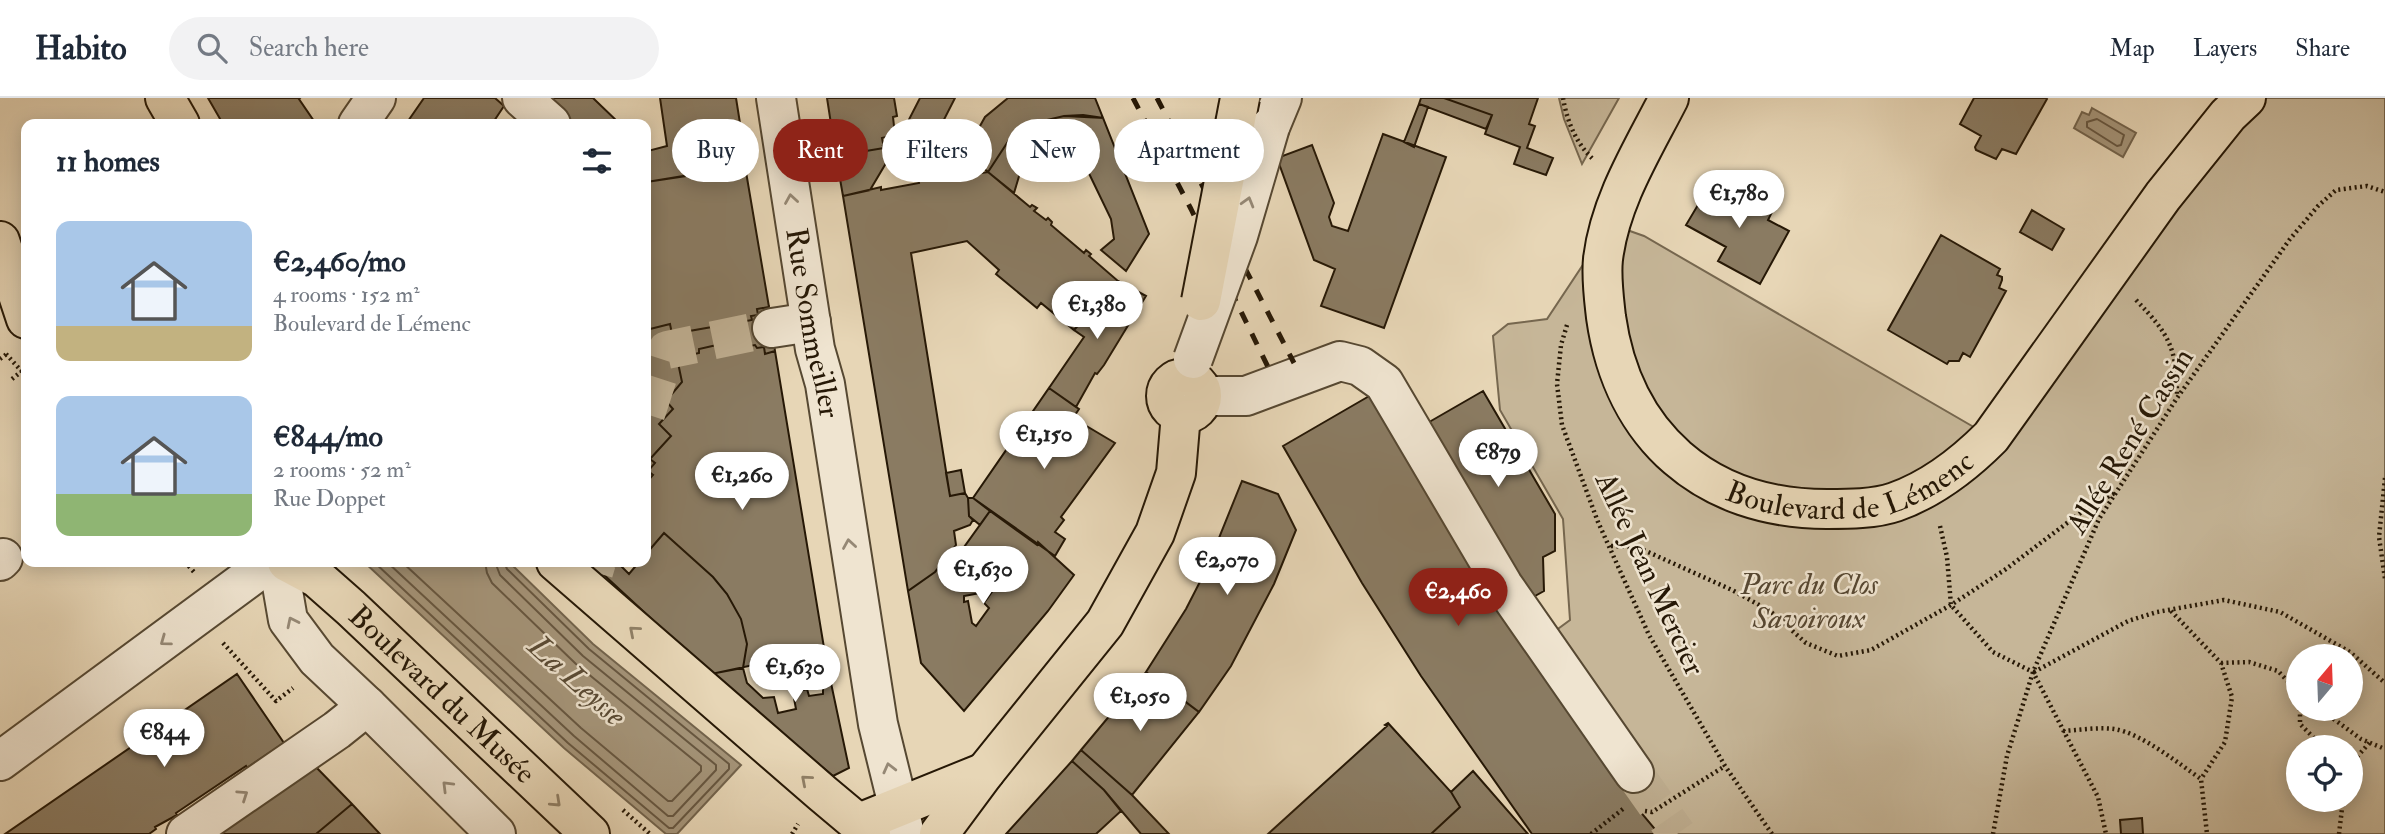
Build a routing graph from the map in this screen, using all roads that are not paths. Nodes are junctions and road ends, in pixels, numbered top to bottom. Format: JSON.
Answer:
{"nodes":[{"id":1,"x":165,"y":98,"type":"edge"},
{"id":2,"x":376,"y":98,"type":"edge"},
{"id":3,"x":776,"y":98,"type":"edge"},
{"id":4,"x":1240,"y":98,"type":"edge"},
{"id":5,"x":1669,"y":98,"type":"edge"},
{"id":6,"x":2246,"y":98,"type":"edge"},
{"id":7,"x":1276,"y":113,"type":"edge"},
{"id":8,"x":177,"y":119,"type":"edge"},
{"id":9,"x":361,"y":119,"type":"edge"},
{"id":10,"x":0,"y":241,"type":"edge"},
{"id":11,"x":21,"y":303,"type":"edge"},
{"id":12,"x":811,"y":321,"type":"junction"},
{"id":13,"x":772,"y":328,"type":"tunnel mouth"},
{"id":14,"x":1191,"y":387,"type":"junction"},
{"id":15,"x":263,"y":567,"type":"edge"},
{"id":16,"x":279,"y":567,"type":"edge"},
{"id":17,"x":296,"y":567,"type":"edge"},
{"id":18,"x":562,"y":567,"type":"edge"},
{"id":19,"x":367,"y":706,"type":"junction"},
{"id":20,"x":0,"y":761,"type":"edge"},
{"id":21,"x":985,"y":772,"type":"junction"},
{"id":22,"x":1634,"y":773,"type":"tunnel mouth"},
{"id":23,"x":902,"y":821,"type":"edge"},
{"id":24,"x":860,"y":830,"type":"edge"},
{"id":25,"x":186,"y":834,"type":"edge"},
{"id":26,"x":496,"y":834,"type":"edge"},
{"id":27,"x":590,"y":834,"type":"edge"},
{"id":28,"x":939,"y":834,"type":"edge"}],
"edges":[{"from":1,"to":8,"type":"main road"},
{"from":2,"to":9,"type":"street"},
{"from":12,"to":3,"type":"street","name":"Rue Sommeiller","one_way":true},
{"from":4,"to":14,"type":"main road","bridge":true},
{"from":5,"to":6,"type":"main road","name":"Boulevard de Lémenc"},
{"from":14,"to":7,"type":"street","one_way":true,"bridge":true},
{"from":10,"to":11,"type":"main road"},
{"from":12,"to":13,"type":"street"},
{"from":23,"to":12,"type":"street","name":"Rue Sommeiller","one_way":true},
{"from":14,"to":21,"type":"main road"},
{"from":14,"to":22,"type":"street"},
{"from":15,"to":20,"type":"street","one_way":true},
{"from":19,"to":16,"type":"street","name":"Boulevard du Musée","one_way":true},
{"from":17,"to":27,"type":"main road","name":"Boulevard du Musée","one_way":true},
{"from":24,"to":18,"type":"main road","one_way":true},
{"from":25,"to":19,"type":"street","one_way":true},
{"from":26,"to":19,"type":"street","name":"Boulevard du Musée","one_way":true},
{"from":21,"to":23,"type":"main road"},
{"from":21,"to":28,"type":"main road"},
{"from":23,"to":24,"type":"main road"}]}
